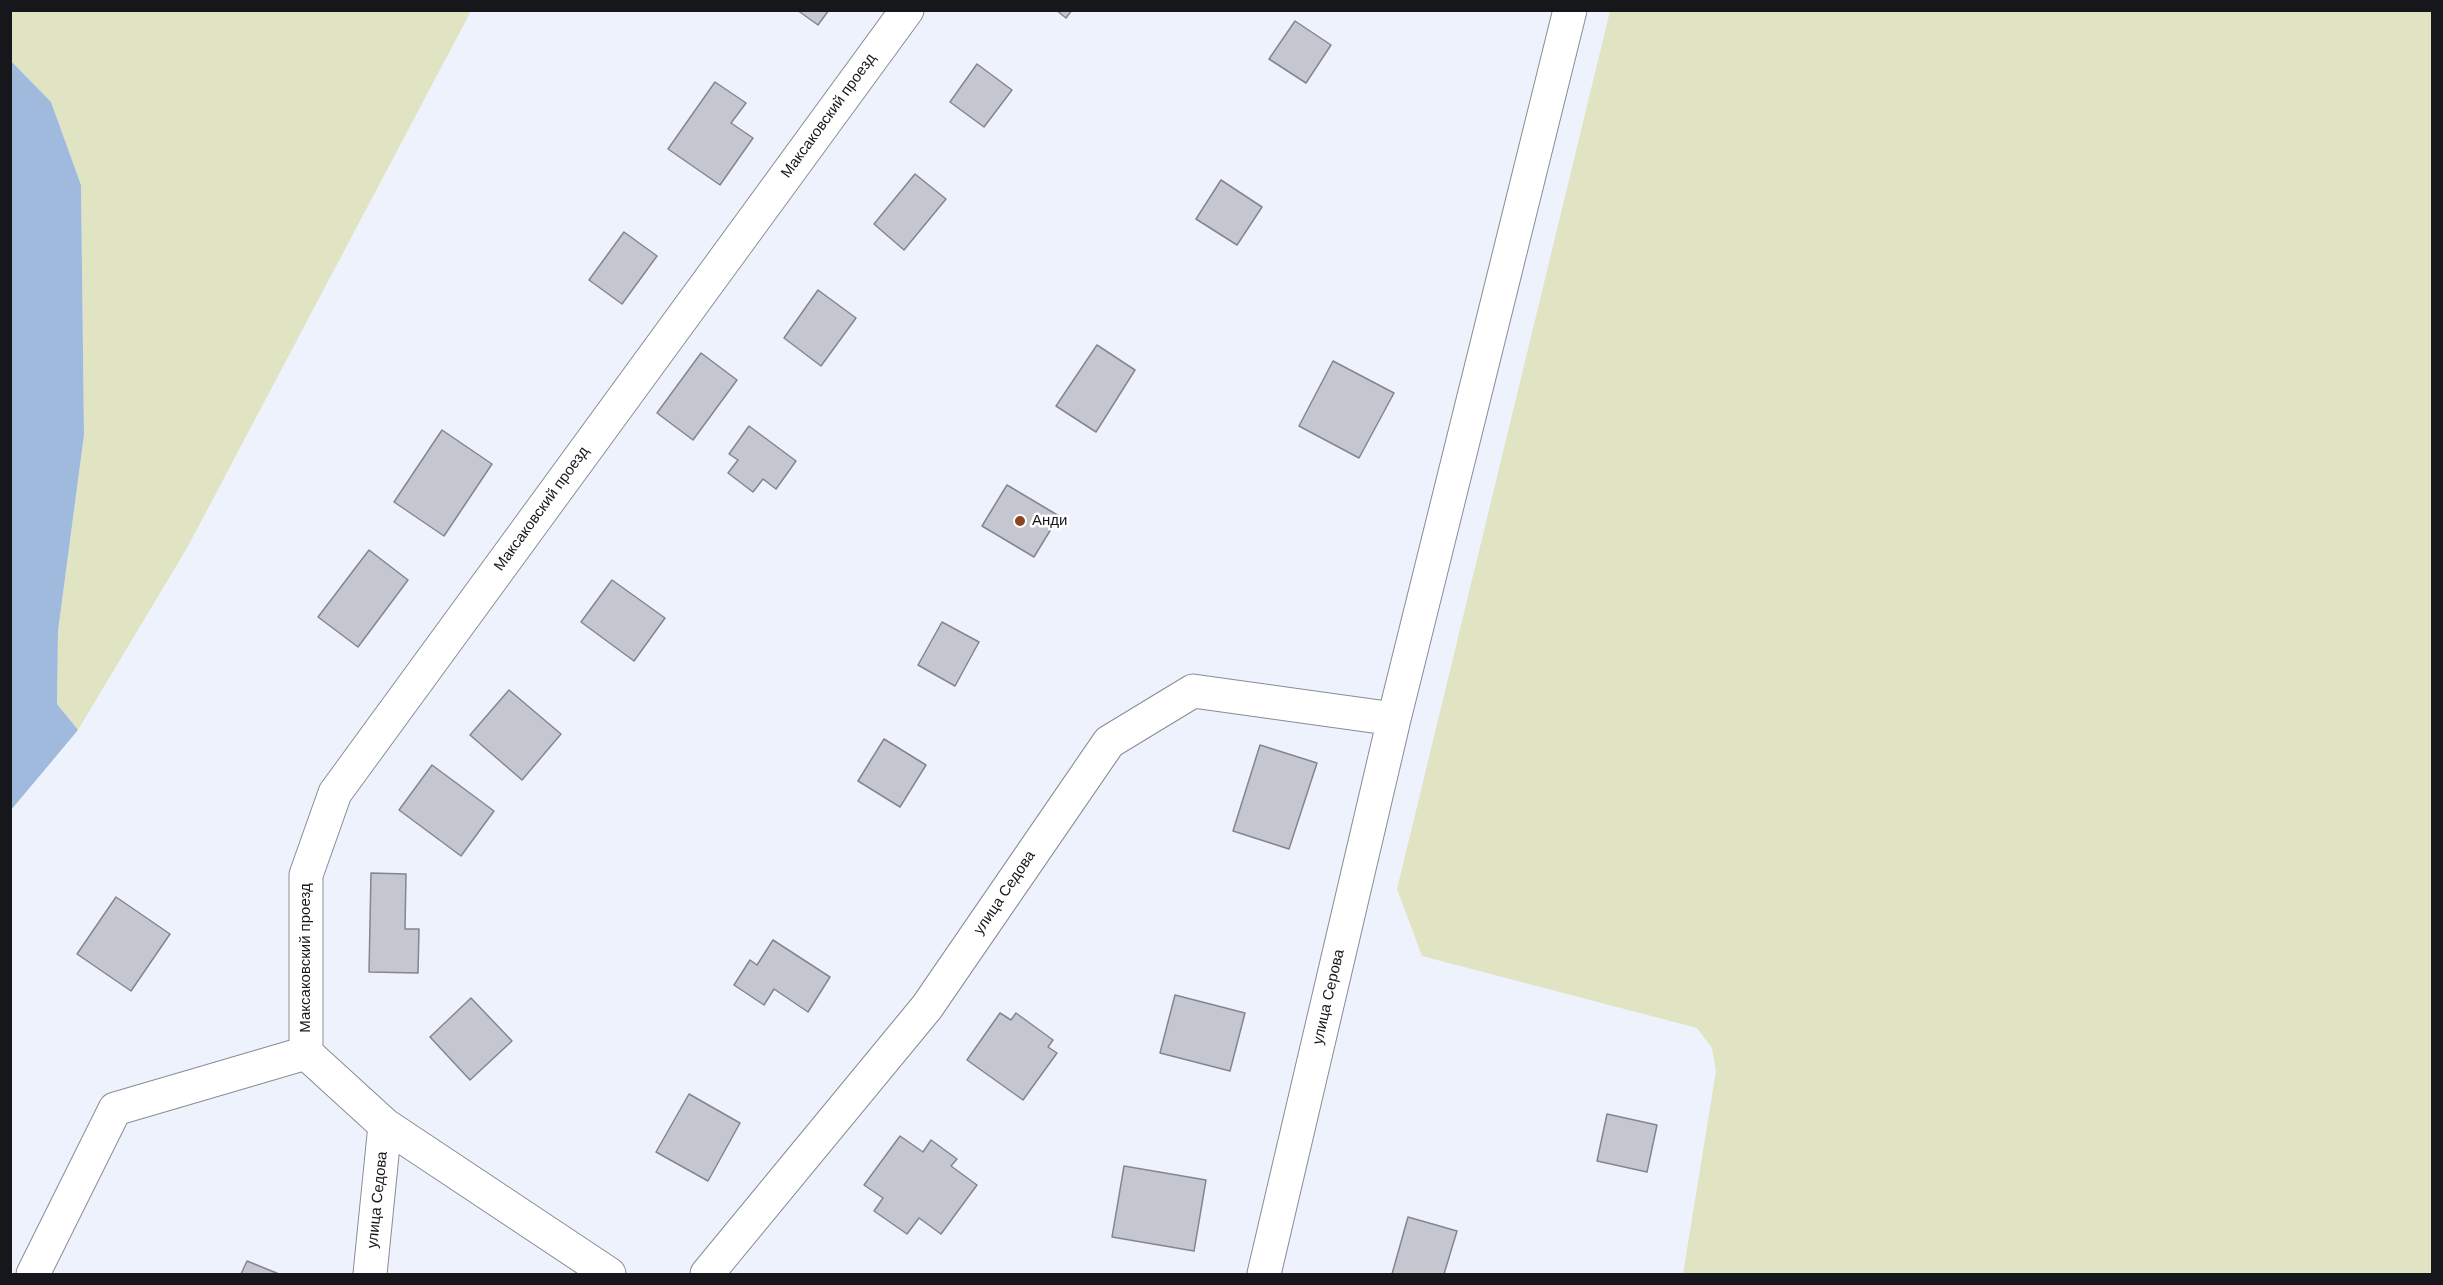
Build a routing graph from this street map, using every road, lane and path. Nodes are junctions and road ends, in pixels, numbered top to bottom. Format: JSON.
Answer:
{"nodes":[{"id":1,"x":906,"y":10,"type":"edge"},
{"id":2,"x":1570,"y":10,"type":"edge"},
{"id":3,"x":1394,"y":718,"type":"junction"},
{"id":4,"x":306,"y":1053,"type":"junction"},
{"id":5,"x":385,"y":1125,"type":"junction"},
{"id":6,"x":33,"y":1275,"type":"edge"},
{"id":7,"x":370,"y":1275,"type":"edge"},
{"id":8,"x":609,"y":1275,"type":"edge"},
{"id":9,"x":707,"y":1275,"type":"edge"},
{"id":10,"x":1264,"y":1275,"type":"edge"}],
"edges":[{"from":1,"to":4,"type":"street","name":"Максаковский проезд"},
{"from":2,"to":3,"type":"street","name":"улица Серова"},
{"from":3,"to":9,"type":"street","name":"улица Седова"},
{"from":3,"to":10,"type":"street","name":"улица Серова"},
{"from":4,"to":5,"type":"street"},
{"from":4,"to":6,"type":"street"},
{"from":5,"to":7,"type":"street","name":"улица Седова"},
{"from":5,"to":8,"type":"street"}]}
